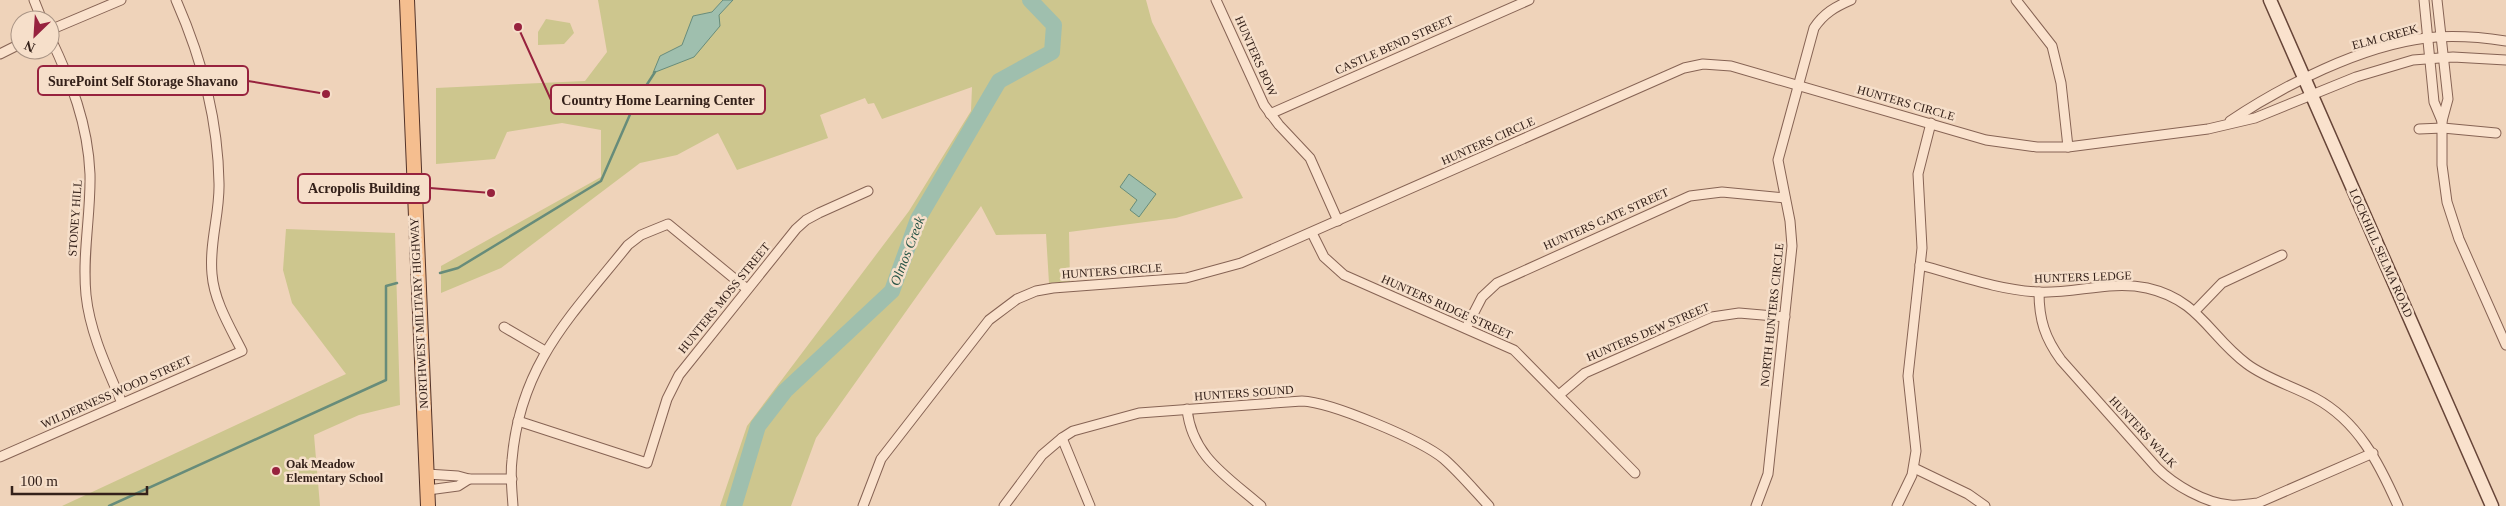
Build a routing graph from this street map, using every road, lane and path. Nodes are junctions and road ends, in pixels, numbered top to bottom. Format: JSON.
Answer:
{"nodes":[{"id":1,"x":121,"y":0,"type":"edge"},
{"id":2,"x":176,"y":0,"type":"edge"},
{"id":3,"x":407,"y":0,"type":"edge"},
{"id":4,"x":1216,"y":0,"type":"edge"},
{"id":5,"x":1529,"y":0,"type":"edge"},
{"id":6,"x":1851,"y":0,"type":"edge"},
{"id":7,"x":2016,"y":0,"type":"edge"},
{"id":8,"x":2270,"y":0,"type":"edge"},
{"id":9,"x":2424,"y":0,"type":"edge"},
{"id":10,"x":2437,"y":0,"type":"edge"},
{"id":11,"x":60,"y":26,"type":"edge"},
{"id":12,"x":2427,"y":38,"type":"junction"},
{"id":13,"x":2441,"y":38,"type":"junction"},
{"id":14,"x":2506,"y":41,"type":"edge"},
{"id":15,"x":2444,"y":57,"type":"junction"},
{"id":16,"x":2429,"y":58,"type":"junction"},
{"id":17,"x":60,"y":60,"type":"edge"},
{"id":18,"x":2506,"y":60,"type":"edge"},
{"id":19,"x":2306,"y":79,"type":"junction"},
{"id":20,"x":1798,"y":84,"type":"junction"},
{"id":21,"x":2312,"y":96,"type":"junction"},
{"id":22,"x":1270,"y":114,"type":"junction"},
{"id":23,"x":1931,"y":123,"type":"junction"},
{"id":24,"x":2226,"y":124,"type":"junction"},
{"id":25,"x":2443,"y":124,"type":"junction"},
{"id":26,"x":2419,"y":129,"type":"dead end"},
{"id":27,"x":2496,"y":133,"type":"dead end"},
{"id":28,"x":2068,"y":147,"type":"junction"},
{"id":29,"x":868,"y":190,"type":"dead end"},
{"id":30,"x":1785,"y":198,"type":"junction"},
{"id":31,"x":1338,"y":221,"type":"junction"},
{"id":32,"x":1312,"y":233,"type":"junction"},
{"id":33,"x":2282,"y":255,"type":"dead end"},
{"id":34,"x":1920,"y":264,"type":"junction"},
{"id":35,"x":747,"y":290,"type":"junction"},
{"id":36,"x":2038,"y":292,"type":"junction"},
{"id":37,"x":2195,"y":311,"type":"junction"},
{"id":38,"x":1785,"y":317,"type":"junction"},
{"id":39,"x":504,"y":328,"type":"dead end"},
{"id":40,"x":1466,"y":328,"type":"junction"},
{"id":41,"x":2506,"y":345,"type":"edge"},
{"id":42,"x":545,"y":351,"type":"junction"},
{"id":43,"x":1559,"y":395,"type":"junction"},
{"id":44,"x":122,"y":403,"type":"junction"},
{"id":45,"x":1187,"y":409,"type":"junction"},
{"id":46,"x":518,"y":421,"type":"junction"},
{"id":47,"x":1062,"y":438,"type":"junction"},
{"id":48,"x":2373,"y":453,"type":"junction"},
{"id":49,"x":1,"y":455,"type":"edge"},
{"id":50,"x":1914,"y":468,"type":"junction"},
{"id":51,"x":1635,"y":472,"type":"dead end"},
{"id":52,"x":427,"y":474,"type":"junction"},
{"id":53,"x":512,"y":479,"type":"junction"},
{"id":54,"x":469,"y":480,"type":"junction"},
{"id":55,"x":428,"y":490,"type":"junction"},
{"id":56,"x":428,"y":506,"type":"edge"},
{"id":57,"x":513,"y":506,"type":"edge"},
{"id":58,"x":863,"y":506,"type":"edge"},
{"id":59,"x":1004,"y":506,"type":"edge"},
{"id":60,"x":1090,"y":506,"type":"edge"},
{"id":61,"x":1261,"y":506,"type":"edge"},
{"id":62,"x":1489,"y":506,"type":"edge"},
{"id":63,"x":1756,"y":506,"type":"edge"},
{"id":64,"x":1897,"y":506,"type":"edge"},
{"id":65,"x":1985,"y":506,"type":"edge"},
{"id":66,"x":2398,"y":506,"type":"edge"},
{"id":67,"x":2492,"y":506,"type":"edge"}],
"edges":[{"from":1,"to":11,"type":"street"},
{"from":2,"to":44,"type":"street","name":"WILDERNESS WOOD STREET"},
{"from":3,"to":52,"type":"main road","name":"NORTHWEST MILITARY HIGHWAY"},
{"from":4,"to":22,"type":"street","name":"HUNTERS BOW"},
{"from":5,"to":22,"type":"street","name":"CASTLE BEND STREET"},
{"from":6,"to":20,"type":"street","name":"NORTH HUNTERS CIRCLE"},
{"from":7,"to":28,"type":"street"},
{"from":8,"to":19,"type":"main road","name":"LOCKHILL SELMA ROAD"},
{"from":9,"to":12,"type":"street"},
{"from":10,"to":13,"type":"street"},
{"from":12,"to":13,"type":"street","name":"ELM CREEK"},
{"from":12,"to":16,"type":"street"},
{"from":12,"to":19,"type":"street","name":"ELM CREEK"},
{"from":13,"to":14,"type":"street","name":"ELM CREEK"},
{"from":13,"to":15,"type":"street"},
{"from":15,"to":16,"type":"street"},
{"from":15,"to":18,"type":"street"},
{"from":15,"to":25,"type":"street"},
{"from":16,"to":21,"type":"street"},
{"from":16,"to":25,"type":"street"},
{"from":17,"to":44,"type":"street","name":"STONEY HILL"},
{"from":19,"to":21,"type":"main road","name":"LOCKHILL SELMA ROAD"},
{"from":19,"to":24,"type":"street","name":"HUNTERS CIRCLE"},
{"from":20,"to":23,"type":"street","name":"HUNTERS CIRCLE"},
{"from":20,"to":30,"type":"street","name":"NORTH HUNTERS CIRCLE"},
{"from":20,"to":31,"type":"street","name":"HUNTERS CIRCLE"},
{"from":21,"to":24,"type":"street","name":"HUNTERS CIRCLE"},
{"from":21,"to":67,"type":"main road","name":"LOCKHILL SELMA ROAD"},
{"from":22,"to":31,"type":"street","name":"HUNTERS BOW"},
{"from":23,"to":28,"type":"street","name":"HUNTERS CIRCLE"},
{"from":23,"to":34,"type":"street"},
{"from":24,"to":28,"type":"street","name":"HUNTERS CIRCLE"},
{"from":25,"to":26,"type":"street"},
{"from":25,"to":27,"type":"street"},
{"from":25,"to":41,"type":"street"},
{"from":29,"to":35,"type":"street","name":"HUNTERS MOSS STREET"},
{"from":30,"to":38,"type":"street","name":"NORTH HUNTERS CIRCLE"},
{"from":30,"to":40,"type":"street","name":"HUNTERS GATE STREET"},
{"from":31,"to":32,"type":"street","name":"HUNTERS CIRCLE"},
{"from":32,"to":40,"type":"street","name":"HUNTERS RIDGE STREET"},
{"from":32,"to":58,"type":"street","name":"HUNTERS CIRCLE"},
{"from":33,"to":37,"type":"street"},
{"from":34,"to":36,"type":"street","name":"HUNTERS LEDGE"},
{"from":34,"to":50,"type":"street"},
{"from":35,"to":42,"type":"street"},
{"from":35,"to":46,"type":"street","name":"HUNTERS MOSS STREET"},
{"from":36,"to":37,"type":"street","name":"HUNTERS LEDGE"},
{"from":36,"to":48,"type":"street","name":"HUNTERS WALK"},
{"from":37,"to":48,"type":"street","name":"HUNTERS LEDGE"},
{"from":38,"to":43,"type":"street","name":"HUNTERS DEW STREET"},
{"from":38,"to":63,"type":"street","name":"NORTH HUNTERS CIRCLE"},
{"from":39,"to":42,"type":"street"},
{"from":40,"to":43,"type":"street","name":"HUNTERS RIDGE STREET"},
{"from":42,"to":46,"type":"street"},
{"from":43,"to":51,"type":"street","name":"HUNTERS RIDGE STREET"},
{"from":44,"to":49,"type":"street","name":"WILDERNESS WOOD STREET"},
{"from":45,"to":47,"type":"street","name":"HUNTERS SOUND"},
{"from":45,"to":61,"type":"street"},
{"from":45,"to":62,"type":"street","name":"HUNTERS SOUND"},
{"from":46,"to":53,"type":"street"},
{"from":47,"to":59,"type":"street","name":"HUNTERS SOUND"},
{"from":47,"to":60,"type":"street"},
{"from":48,"to":66,"type":"street","name":"HUNTERS LEDGE"},
{"from":50,"to":64,"type":"street"},
{"from":50,"to":65,"type":"street"},
{"from":52,"to":54,"type":"street"},
{"from":52,"to":55,"type":"main road","name":"NORTHWEST MILITARY HIGHWAY"},
{"from":53,"to":54,"type":"street"},
{"from":53,"to":57,"type":"street"},
{"from":54,"to":55,"type":"street"},
{"from":55,"to":56,"type":"main road","name":"NORTHWEST MILITARY HIGHWAY"}]}
